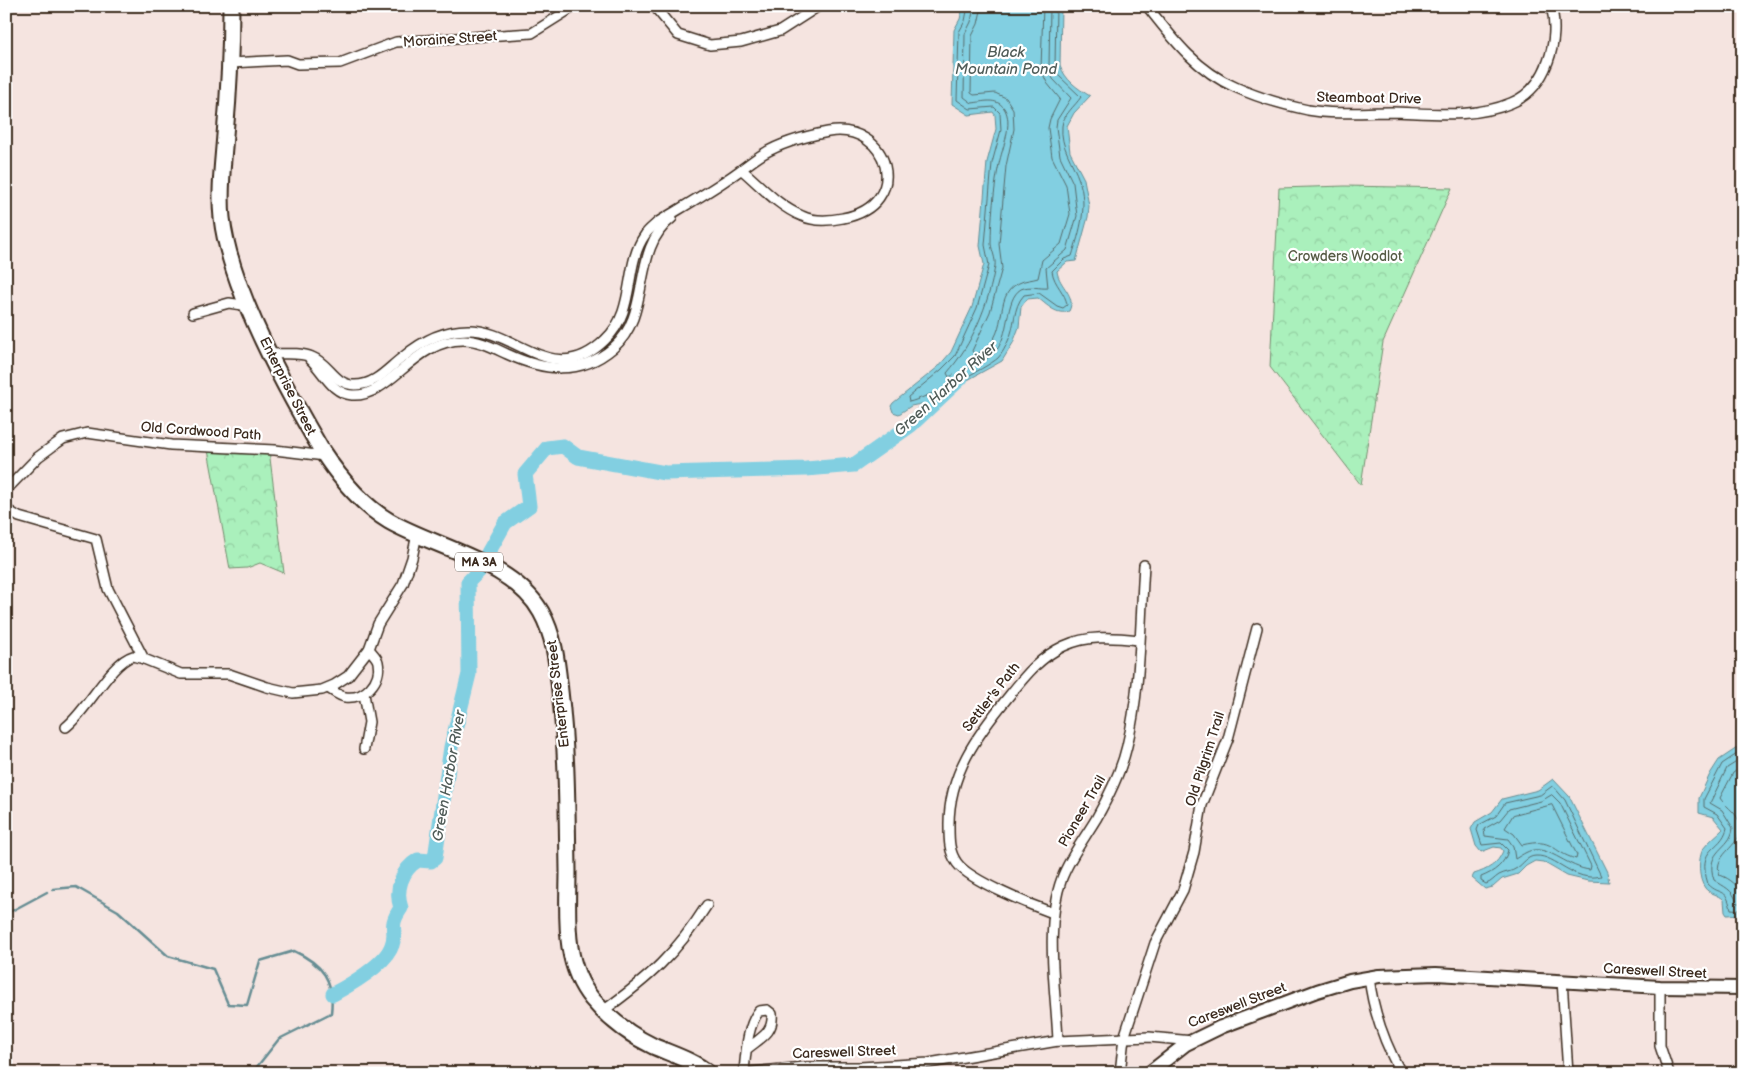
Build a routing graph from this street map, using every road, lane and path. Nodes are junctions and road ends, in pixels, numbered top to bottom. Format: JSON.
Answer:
{"nodes":[{"id":1,"x":231,"y":6,"type":"edge"},
{"id":2,"x":575,"y":6,"type":"edge"},
{"id":3,"x":654,"y":6,"type":"edge"},
{"id":4,"x":819,"y":6,"type":"edge"},
{"id":5,"x":1147,"y":6,"type":"edge"},
{"id":6,"x":1551,"y":6,"type":"edge"},
{"id":7,"x":232,"y":59,"type":"junction"},
{"id":8,"x":742,"y":170,"type":"junction"},
{"id":9,"x":698,"y":198,"type":"junction"},
{"id":10,"x":636,"y":260,"type":"junction"},
{"id":11,"x":645,"y":264,"type":"junction"},
{"id":12,"x":249,"y":306,"type":"junction"},
{"id":13,"x":193,"y":314,"type":"dead end"},
{"id":14,"x":466,"y":330,"type":"junction"},
{"id":15,"x":465,"y":340,"type":"junction"},
{"id":16,"x":602,"y":343,"type":"junction"},
{"id":17,"x":528,"y":352,"type":"junction"},
{"id":18,"x":608,"y":352,"type":"junction"},
{"id":19,"x":271,"y":354,"type":"junction"},
{"id":20,"x":524,"y":361,"type":"junction"},
{"id":21,"x":399,"y":366,"type":"junction"},
{"id":22,"x":325,"y":456,"type":"junction"},
{"id":23,"x":6,"y":490,"type":"edge"},
{"id":24,"x":6,"y":509,"type":"edge"},
{"id":25,"x":417,"y":534,"type":"junction"},
{"id":26,"x":1144,"y":565,"type":"dead end"},
{"id":27,"x":1257,"y":628,"type":"dead end"},
{"id":28,"x":1139,"y":640,"type":"junction"},
{"id":29,"x":369,"y":649,"type":"junction"},
{"id":30,"x":144,"y":659,"type":"junction"},
{"id":31,"x":328,"y":688,"type":"junction"},
{"id":32,"x":364,"y":694,"type":"junction"},
{"id":33,"x":66,"y":728,"type":"dead end"},
{"id":34,"x":364,"y":749,"type":"dead end"},
{"id":35,"x":707,"y":904,"type":"dead end"},
{"id":36,"x":1053,"y":913,"type":"junction"},
{"id":37,"x":1369,"y":977,"type":"junction"},
{"id":38,"x":1562,"y":980,"type":"junction"},
{"id":39,"x":1660,"y":987,"type":"junction"},
{"id":40,"x":1743,"y":988,"type":"edge"},
{"id":41,"x":603,"y":1011,"type":"junction"},
{"id":42,"x":1124,"y":1038,"type":"junction"},
{"id":43,"x":1058,"y":1041,"type":"junction"},
{"id":44,"x":1194,"y":1041,"type":"junction"},
{"id":45,"x":747,"y":1049,"type":"dead end"},
{"id":46,"x":743,"y":1072,"type":"edge"},
{"id":47,"x":708,"y":1073,"type":"edge"},
{"id":48,"x":1120,"y":1073,"type":"edge"},
{"id":49,"x":1149,"y":1073,"type":"edge"},
{"id":50,"x":1401,"y":1073,"type":"edge"},
{"id":51,"x":1568,"y":1073,"type":"edge"},
{"id":52,"x":1670,"y":1073,"type":"edge"}],
"edges":[{"from":1,"to":7,"type":"main road","number":"MA 3A"},
{"from":2,"to":7,"type":"street","name":"Moraine Street"},
{"from":3,"to":4,"type":"street"},
{"from":5,"to":6,"type":"street","name":"Steamboat Drive"},
{"from":7,"to":12,"type":"main road","name":"Enterprise Street","number":"MA 3A"},
{"from":8,"to":8,"type":"street"},
{"from":8,"to":9,"type":"street"},
{"from":9,"to":10,"type":"street"},
{"from":9,"to":11,"type":"street"},
{"from":10,"to":11,"type":"street"},
{"from":10,"to":16,"type":"street"},
{"from":11,"to":18,"type":"street"},
{"from":12,"to":13,"type":"street"},
{"from":12,"to":19,"type":"main road","name":"Enterprise Street","number":"MA 3A"},
{"from":14,"to":15,"type":"street"},
{"from":14,"to":17,"type":"street"},
{"from":14,"to":21,"type":"street"},
{"from":15,"to":20,"type":"street"},
{"from":15,"to":21,"type":"street"},
{"from":16,"to":17,"type":"street"},
{"from":16,"to":18,"type":"street"},
{"from":17,"to":20,"type":"street"},
{"from":18,"to":20,"type":"street"},
{"from":19,"to":21,"type":"street"},
{"from":19,"to":22,"type":"main road","name":"Enterprise Street","number":"MA 3A"},
{"from":22,"to":23,"type":"street","name":"Old Cordwood Path"},
{"from":22,"to":25,"type":"main road","name":"Enterprise Street","number":"MA 3A"},
{"from":24,"to":30,"type":"street"},
{"from":25,"to":29,"type":"street"},
{"from":25,"to":41,"type":"main road","name":"Enterprise Street","number":"MA 3A"},
{"from":26,"to":28,"type":"street","name":"Pioneer Trail"},
{"from":27,"to":42,"type":"street","name":"Old Pilgrim Trail"},
{"from":28,"to":36,"type":"street","name":"Pioneer Trail"},
{"from":28,"to":36,"type":"street","name":"Settler's Path"},
{"from":29,"to":31,"type":"street"},
{"from":29,"to":32,"type":"street"},
{"from":30,"to":31,"type":"street"},
{"from":30,"to":33,"type":"street"},
{"from":31,"to":32,"type":"street"},
{"from":32,"to":34,"type":"street"},
{"from":35,"to":41,"type":"street"},
{"from":36,"to":43,"type":"street","name":"Pioneer Trail"},
{"from":37,"to":38,"type":"main road","name":"Careswell Street"},
{"from":37,"to":44,"type":"main road","name":"Careswell Street"},
{"from":37,"to":50,"type":"street"},
{"from":38,"to":39,"type":"main road","name":"Careswell Street"},
{"from":38,"to":51,"type":"street"},
{"from":39,"to":40,"type":"main road","name":"Careswell Street"},
{"from":39,"to":52,"type":"street"},
{"from":41,"to":47,"type":"main road","name":"Enterprise Street","number":"MA 3A"},
{"from":42,"to":43,"type":"street","name":"Careswell Street"},
{"from":42,"to":44,"type":"street","name":"Careswell Street"},
{"from":42,"to":48,"type":"street","name":"Old Pilgrim Trail"},
{"from":43,"to":46,"type":"street","name":"Careswell Street"},
{"from":44,"to":49,"type":"main road"},
{"from":45,"to":46,"type":"street"}]}
